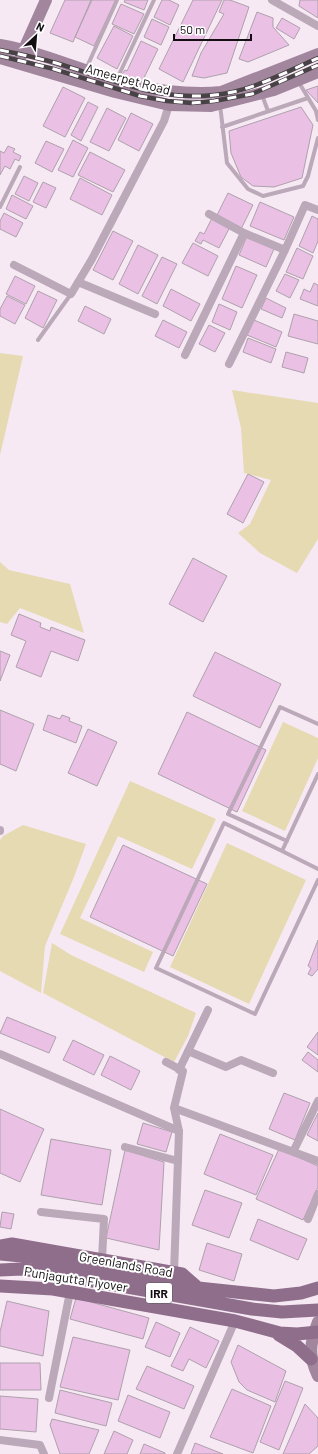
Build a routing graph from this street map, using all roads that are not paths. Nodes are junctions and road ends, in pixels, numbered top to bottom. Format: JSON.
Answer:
{"nodes":[{"id":1,"x":46,"y":0,"type":"edge"},
{"id":2,"x":118,"y":0,"type":"edge"},
{"id":3,"x":154,"y":0,"type":"edge"},
{"id":4,"x":272,"y":0,"type":"edge"},
{"id":5,"x":318,"y":26,"type":"edge"},
{"id":6,"x":0,"y":45,"type":"edge"},
{"id":7,"x":23,"y":49,"type":"junction"},
{"id":8,"x":318,"y":54,"type":"edge"},
{"id":9,"x":0,"y":58,"type":"edge"},
{"id":10,"x":19,"y":63,"type":"junction"},
{"id":11,"x":85,"y":70,"type":"junction"},
{"id":12,"x":318,"y":72,"type":"edge"},
{"id":13,"x":116,"y":81,"type":"junction"},
{"id":14,"x":298,"y":81,"type":"junction"},
{"id":15,"x":262,"y":93,"type":"junction"},
{"id":16,"x":308,"y":98,"type":"junction"},
{"id":17,"x":220,"y":104,"type":"junction"},
{"id":18,"x":169,"y":105,"type":"junction"},
{"id":19,"x":268,"y":111,"type":"junction"},
{"id":20,"x":318,"y":120,"type":"edge"},
{"id":21,"x":222,"y":127,"type":"junction"},
{"id":22,"x":318,"y":138,"type":"edge"},
{"id":23,"x":20,"y":167,"type":"dead end"},
{"id":24,"x":0,"y":207,"type":"edge"},
{"id":25,"x":318,"y":210,"type":"edge"},
{"id":26,"x":209,"y":214,"type":"dead end"},
{"id":27,"x":244,"y":232,"type":"junction"},
{"id":28,"x":285,"y":250,"type":"junction"},
{"id":29,"x":14,"y":265,"type":"dead end"},
{"id":30,"x":78,"y":282,"type":"junction"},
{"id":31,"x":71,"y":294,"type":"junction"},
{"id":32,"x":155,"y":314,"type":"dead end"},
{"id":33,"x":38,"y":340,"type":"dead end"},
{"id":34,"x":185,"y":355,"type":"dead end"},
{"id":35,"x":229,"y":364,"type":"dead end"},
{"id":36,"x":318,"y":724,"type":"edge"},
{"id":37,"x":318,"y":774,"type":"edge"},
{"id":38,"x":287,"y":841,"type":"junction"},
{"id":39,"x":282,"y":851,"type":"junction"},
{"id":40,"x":318,"y":869,"type":"edge"},
{"id":41,"x":318,"y":880,"type":"edge"},
{"id":42,"x":208,"y":1010,"type":"dead end"},
{"id":43,"x":188,"y":1051,"type":"junction"},
{"id":44,"x":0,"y":1054,"type":"edge"},
{"id":45,"x":166,"y":1062,"type":"dead end"},
{"id":46,"x":179,"y":1070,"type":"junction"},
{"id":47,"x":273,"y":1073,"type":"dead end"},
{"id":48,"x":318,"y":1101,"type":"edge"},
{"id":49,"x":174,"y":1108,"type":"junction"},
{"id":50,"x":179,"y":1131,"type":"junction"},
{"id":51,"x":125,"y":1148,"type":"dead end"},
{"id":52,"x":293,"y":1152,"type":"junction"},
{"id":53,"x":178,"y":1161,"type":"junction"},
{"id":54,"x":318,"y":1161,"type":"edge"},
{"id":55,"x":318,"y":1194,"type":"edge"},
{"id":56,"x":41,"y":1212,"type":"dead end"},
{"id":57,"x":308,"y":1219,"type":"dead end"},
{"id":58,"x":0,"y":1246,"type":"edge"},
{"id":59,"x":0,"y":1254,"type":"edge"},
{"id":60,"x":102,"y":1260,"type":"junction"},
{"id":61,"x":0,"y":1270,"type":"edge"},
{"id":62,"x":174,"y":1273,"type":"junction"},
{"id":63,"x":0,"y":1286,"type":"edge"},
{"id":64,"x":198,"y":1288,"type":"junction"},
{"id":65,"x":318,"y":1288,"type":"edge"},
{"id":66,"x":70,"y":1292,"type":"junction"},
{"id":67,"x":318,"y":1310,"type":"edge"},
{"id":68,"x":235,"y":1321,"type":"junction"},
{"id":69,"x":263,"y":1329,"type":"junction"},
{"id":70,"x":317,"y":1329,"type":"edge"},
{"id":71,"x":311,"y":1359,"type":"junction"},
{"id":72,"x":318,"y":1376,"type":"edge"},
{"id":73,"x":49,"y":1398,"type":"dead end"},
{"id":74,"x":0,"y":1440,"type":"edge"},
{"id":75,"x":44,"y":1454,"type":"edge"},
{"id":76,"x":176,"y":1454,"type":"edge"}],
"edges":[{"from":1,"to":7,"type":"main road"},
{"from":2,"to":11,"type":"lane"},
{"from":3,"to":13,"type":"lane"},
{"from":4,"to":5,"type":"street"},
{"from":6,"to":7,"type":"main road","name":"Ameerpet Road"},
{"from":7,"to":10,"type":"main road"},
{"from":7,"to":11,"type":"main road","name":"Ameerpet Road"},
{"from":8,"to":13,"type":"main road","name":"Ameerpet Road"},
{"from":9,"to":10,"type":"main road","name":"Ameerpet Road"},
{"from":10,"to":18,"type":"main road","name":"Ameerpet Road"},
{"from":11,"to":13,"type":"main road","name":"Ameerpet Road"},
{"from":12,"to":14,"type":"main road","name":"Ameerpet Road"},
{"from":14,"to":15,"type":"main road","name":"Ameerpet Road"},
{"from":14,"to":16,"type":"lane"},
{"from":15,"to":17,"type":"main road","name":"Ameerpet Road"},
{"from":15,"to":19,"type":"lane"},
{"from":16,"to":19,"type":"lane"},
{"from":16,"to":20,"type":"lane"},
{"from":17,"to":18,"type":"main road","name":"Ameerpet Road"},
{"from":17,"to":21,"type":"lane"},
{"from":18,"to":30,"type":"street"},
{"from":19,"to":21,"type":"lane"},
{"from":21,"to":22,"type":"lane"},
{"from":23,"to":24,"type":"lane"},
{"from":25,"to":28,"type":"street"},
{"from":26,"to":27,"type":"street"},
{"from":27,"to":28,"type":"street"},
{"from":27,"to":34,"type":"street"},
{"from":28,"to":35,"type":"street"},
{"from":29,"to":31,"type":"street"},
{"from":30,"to":31,"type":"street"},
{"from":30,"to":32,"type":"street"},
{"from":31,"to":33,"type":"lane"},
{"from":36,"to":38,"type":"lane"},
{"from":37,"to":38,"type":"lane"},
{"from":38,"to":39,"type":"lane"},
{"from":39,"to":40,"type":"lane"},
{"from":39,"to":41,"type":"lane"},
{"from":42,"to":43,"type":"street"},
{"from":43,"to":46,"type":"street"},
{"from":43,"to":47,"type":"street"},
{"from":44,"to":50,"type":"street"},
{"from":45,"to":46,"type":"street"},
{"from":46,"to":49,"type":"street"},
{"from":48,"to":52,"type":"street"},
{"from":49,"to":50,"type":"street"},
{"from":49,"to":52,"type":"street"},
{"from":50,"to":53,"type":"street"},
{"from":51,"to":53,"type":"street"},
{"from":52,"to":54,"type":"street"},
{"from":53,"to":62,"type":"street"},
{"from":55,"to":57,"type":"street"},
{"from":56,"to":60,"type":"street"},
{"from":58,"to":60,"type":"main road","name":"Greenlands Road","number":"IRR"},
{"from":59,"to":64,"type":"main road","name":"Punjagutta Flyover","number":"IRR"},
{"from":60,"to":62,"type":"main road","name":"Greenlands Road","number":"IRR"},
{"from":61,"to":67,"type":"main road","name":"Punjagutta Flyover","number":"IRR"},
{"from":62,"to":64,"type":"main road","name":"Greenlands Road","number":"IRR"},
{"from":63,"to":66,"type":"main road","number":"IRR"},
{"from":64,"to":65,"type":"main road","number":"IRR"},
{"from":66,"to":68,"type":"main road","number":"IRR"},
{"from":66,"to":73,"type":"street"},
{"from":68,"to":69,"type":"main road","number":"IRR"},
{"from":68,"to":76,"type":"street"},
{"from":69,"to":70,"type":"main road","number":"IRR"},
{"from":69,"to":71,"type":"main road"},
{"from":70,"to":71,"type":"main road"},
{"from":71,"to":72,"type":"main road"},
{"from":74,"to":75,"type":"street"}]}
